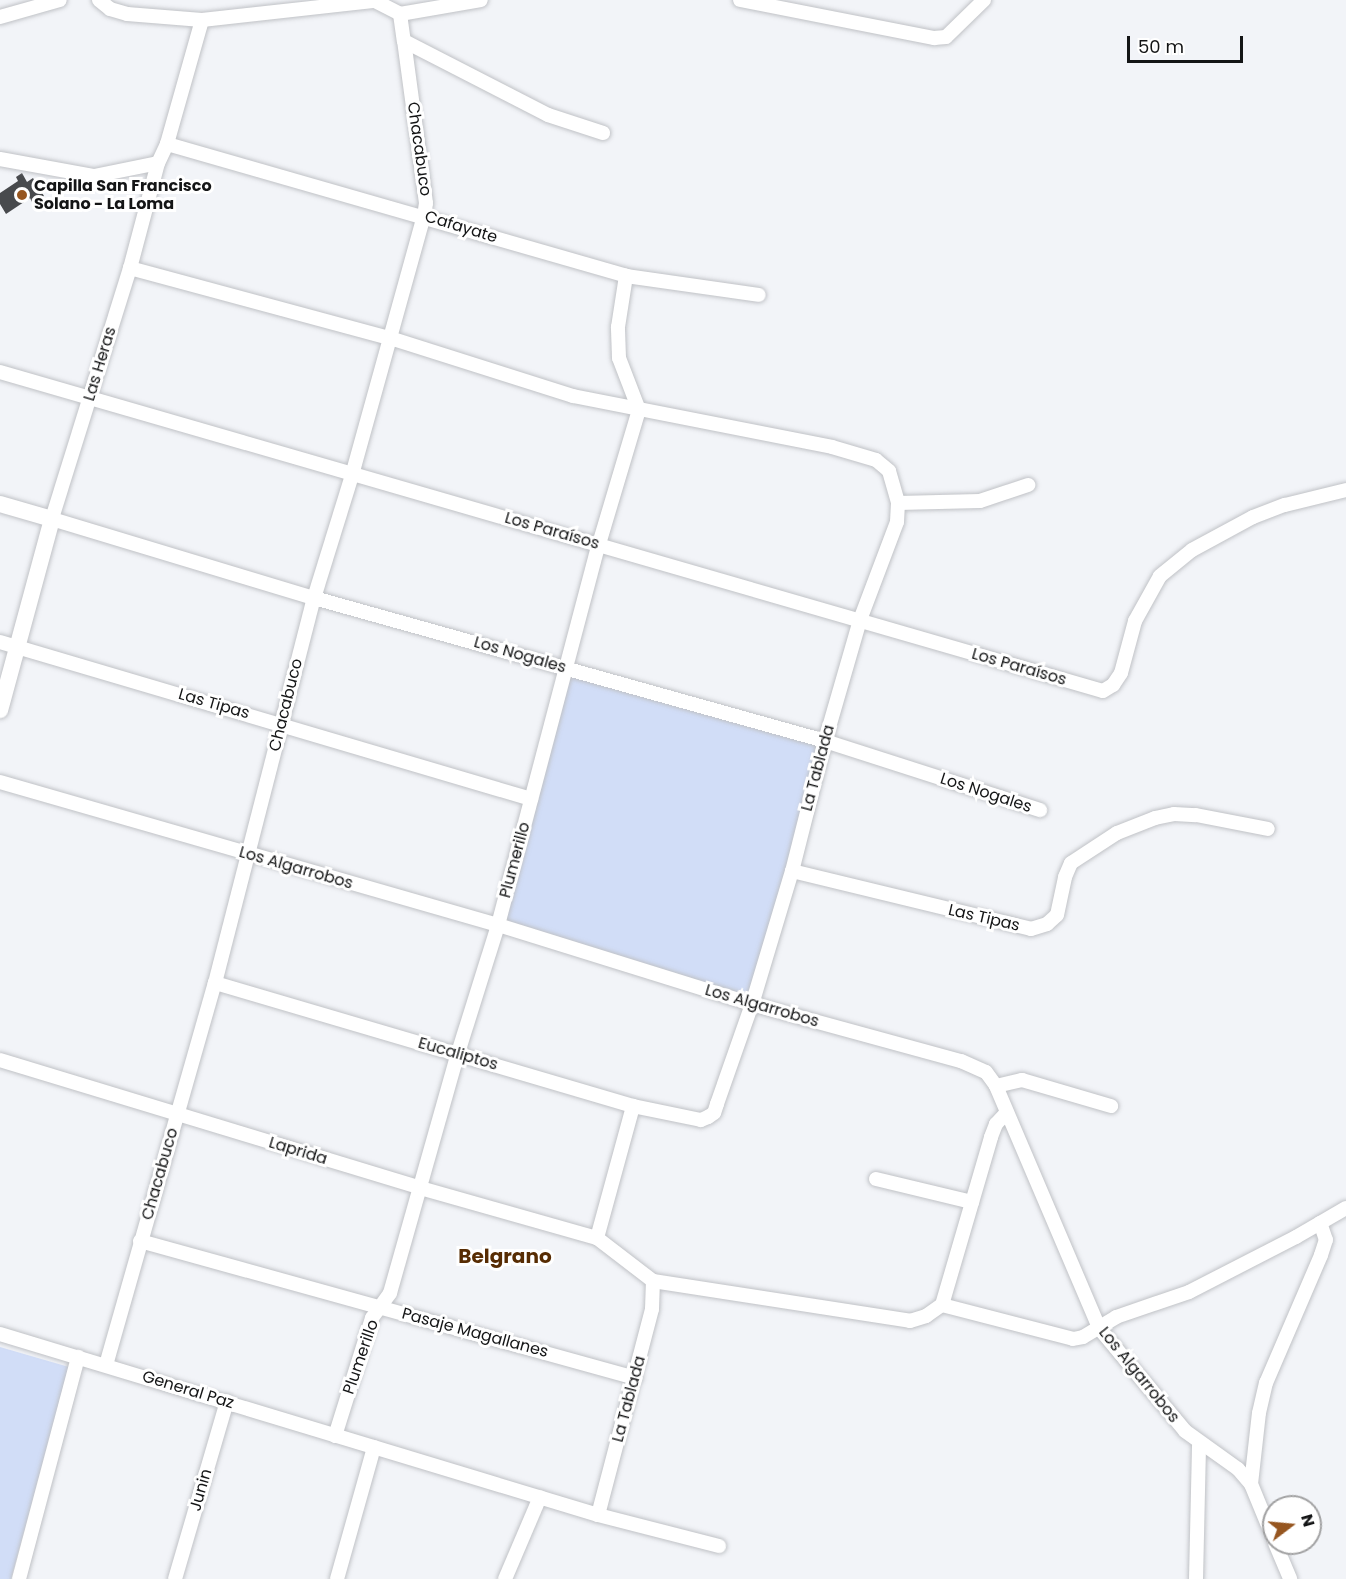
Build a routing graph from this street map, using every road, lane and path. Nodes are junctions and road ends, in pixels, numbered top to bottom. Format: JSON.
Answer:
{"nodes":[{"id":1,"x":60,"y":0,"type":"edge"},
{"id":2,"x":99,"y":0,"type":"edge"},
{"id":3,"x":374,"y":0,"type":"edge"},
{"id":4,"x":481,"y":0,"type":"edge"},
{"id":5,"x":740,"y":0,"type":"edge"},
{"id":6,"x":979,"y":2,"type":"edge"},
{"id":7,"x":400,"y":14,"type":"junction"},
{"id":8,"x":0,"y":17,"type":"edge"},
{"id":9,"x":202,"y":20,"type":"junction"},
{"id":10,"x":405,"y":41,"type":"junction"},
{"id":11,"x":603,"y":133,"type":"dead end"},
{"id":12,"x":167,"y":144,"type":"junction"},
{"id":13,"x":0,"y":159,"type":"edge"},
{"id":14,"x":158,"y":163,"type":"junction"},
{"id":15,"x":424,"y":216,"type":"junction"},
{"id":16,"x":130,"y":268,"type":"junction"},
{"id":17,"x":626,"y":276,"type":"junction"},
{"id":18,"x":759,"y":295,"type":"dead end"},
{"id":19,"x":390,"y":338,"type":"junction"},
{"id":20,"x":0,"y":372,"type":"edge"},
{"id":21,"x":89,"y":398,"type":"junction"},
{"id":22,"x":639,"y":410,"type":"junction"},
{"id":23,"x":352,"y":475,"type":"junction"},
{"id":24,"x":1028,"y":485,"type":"dead end"},
{"id":25,"x":1346,"y":490,"type":"edge"},
{"id":26,"x":898,"y":503,"type":"junction"},
{"id":27,"x":0,"y":504,"type":"edge"},
{"id":28,"x":52,"y":519,"type":"junction"},
{"id":29,"x":599,"y":544,"type":"junction"},
{"id":30,"x":314,"y":598,"type":"junction"},
{"id":31,"x":860,"y":620,"type":"junction"},
{"id":32,"x":0,"y":642,"type":"edge"},
{"id":33,"x":17,"y":647,"type":"junction"},
{"id":34,"x":565,"y":668,"type":"junction"},
{"id":35,"x":0,"y":710,"type":"edge"},
{"id":36,"x":281,"y":724,"type":"junction"},
{"id":37,"x":825,"y":741,"type":"junction"},
{"id":38,"x":0,"y":782,"type":"edge"},
{"id":39,"x":531,"y":799,"type":"junction"},
{"id":40,"x":1040,"y":810,"type":"dead end"},
{"id":41,"x":1268,"y":829,"type":"dead end"},
{"id":42,"x":250,"y":855,"type":"junction"},
{"id":43,"x":792,"y":871,"type":"junction"},
{"id":44,"x":498,"y":925,"type":"junction"},
{"id":45,"x":215,"y":983,"type":"junction"},
{"id":46,"x":752,"y":1004,"type":"junction"},
{"id":47,"x":458,"y":1053,"type":"junction"},
{"id":48,"x":0,"y":1060,"type":"edge"},
{"id":49,"x":996,"y":1086,"type":"junction"},
{"id":50,"x":633,"y":1106,"type":"junction"},
{"id":51,"x":1111,"y":1106,"type":"dead end"},
{"id":52,"x":1007,"y":1112,"type":"junction"},
{"id":53,"x":177,"y":1113,"type":"junction"},
{"id":54,"x":701,"y":1120,"type":"joint"},
{"id":55,"x":876,"y":1179,"type":"dead end"},
{"id":56,"x":420,"y":1188,"type":"junction"},
{"id":57,"x":972,"y":1202,"type":"junction"},
{"id":58,"x":1346,"y":1208,"type":"edge"},
{"id":59,"x":1320,"y":1223,"type":"junction"},
{"id":60,"x":597,"y":1238,"type":"junction"},
{"id":61,"x":140,"y":1241,"type":"junction"},
{"id":62,"x":653,"y":1281,"type":"junction"},
{"id":63,"x":942,"y":1305,"type":"junction"},
{"id":64,"x":380,"y":1307,"type":"junction"},
{"id":65,"x":1099,"y":1328,"type":"junction"},
{"id":66,"x":0,"y":1334,"type":"edge"},
{"id":67,"x":78,"y":1357,"type":"junction"},
{"id":68,"x":106,"y":1365,"type":"junction"},
{"id":69,"x":635,"y":1378,"type":"junction"},
{"id":70,"x":227,"y":1401,"type":"junction"},
{"id":71,"x":335,"y":1436,"type":"junction"},
{"id":72,"x":1199,"y":1443,"type":"junction"},
{"id":73,"x":375,"y":1447,"type":"junction"},
{"id":74,"x":1251,"y":1484,"type":"junction"},
{"id":75,"x":540,"y":1497,"type":"junction"},
{"id":76,"x":1262,"y":1511,"type":"edge"},
{"id":77,"x":598,"y":1515,"type":"junction"},
{"id":78,"x":719,"y":1546,"type":"dead end"},
{"id":79,"x":1280,"y":1555,"type":"edge"},
{"id":80,"x":19,"y":1579,"type":"edge"},
{"id":81,"x":175,"y":1579,"type":"edge"},
{"id":82,"x":337,"y":1579,"type":"edge"},
{"id":83,"x":505,"y":1579,"type":"edge"},
{"id":84,"x":1197,"y":1579,"type":"edge"},
{"id":85,"x":1290,"y":1579,"type":"edge"}],
"edges":[{"from":1,"to":8,"type":"street"},
{"from":2,"to":9,"type":"street"},
{"from":3,"to":7,"type":"street"},
{"from":3,"to":9,"type":"street"},
{"from":4,"to":7,"type":"street"},
{"from":5,"to":6,"type":"street"},
{"from":7,"to":10,"type":"street","name":"Chacabuco"},
{"from":9,"to":12,"type":"street","name":"Las Heras"},
{"from":10,"to":11,"type":"street"},
{"from":10,"to":15,"type":"street","name":"Chacabuco"},
{"from":12,"to":14,"type":"street","name":"Las Heras"},
{"from":12,"to":15,"type":"street","name":"Cafayate"},
{"from":13,"to":14,"type":"street"},
{"from":14,"to":16,"type":"street","name":"Las Heras"},
{"from":15,"to":17,"type":"street","name":"Cafayate"},
{"from":15,"to":19,"type":"street","name":"Chacabuco"},
{"from":16,"to":19,"type":"street","name":"La Tablada"},
{"from":16,"to":21,"type":"street","name":"Las Heras"},
{"from":17,"to":18,"type":"street","name":"Cafayate"},
{"from":17,"to":22,"type":"street"},
{"from":19,"to":22,"type":"street","name":"La Tablada"},
{"from":19,"to":23,"type":"street","name":"Chacabuco"},
{"from":20,"to":21,"type":"street","name":"Los Paraísos"},
{"from":21,"to":23,"type":"street","name":"Los Paraísos"},
{"from":21,"to":28,"type":"street","name":"Las Heras"},
{"from":22,"to":26,"type":"street","name":"La Tablada"},
{"from":22,"to":29,"type":"street","name":"Plumerillo"},
{"from":23,"to":29,"type":"street","name":"Los Paraísos"},
{"from":23,"to":30,"type":"street","name":"Chacabuco"},
{"from":24,"to":26,"type":"street"},
{"from":25,"to":31,"type":"street","name":"Los Paraísos"},
{"from":26,"to":31,"type":"street","name":"La Tablada"},
{"from":27,"to":28,"type":"street","name":"Los Nogales"},
{"from":28,"to":30,"type":"street","name":"Los Nogales"},
{"from":28,"to":33,"type":"street","name":"Las Heras"},
{"from":29,"to":31,"type":"street","name":"Los Paraísos"},
{"from":29,"to":34,"type":"street","name":"Plumerillo"},
{"from":30,"to":34,"type":"street","name":"Los Nogales"},
{"from":30,"to":36,"type":"street","name":"Chacabuco"},
{"from":31,"to":37,"type":"street","name":"La Tablada"},
{"from":32,"to":33,"type":"street","name":"Las Tipas"},
{"from":33,"to":35,"type":"street","name":"Las Heras"},
{"from":33,"to":36,"type":"street","name":"Las Tipas"},
{"from":34,"to":37,"type":"street","name":"Los Nogales"},
{"from":34,"to":39,"type":"street","name":"Plumerillo"},
{"from":36,"to":39,"type":"street","name":"Las Tipas"},
{"from":36,"to":42,"type":"street","name":"Chacabuco"},
{"from":37,"to":40,"type":"street","name":"Los Nogales"},
{"from":37,"to":43,"type":"street","name":"La Tablada"},
{"from":38,"to":42,"type":"street","name":"Los Algarrobos"},
{"from":39,"to":44,"type":"street","name":"Plumerillo"},
{"from":41,"to":43,"type":"street","name":"Las Tipas"},
{"from":42,"to":44,"type":"street","name":"Los Algarrobos"},
{"from":42,"to":45,"type":"street","name":"Chacabuco"},
{"from":43,"to":46,"type":"street","name":"La Tablada"},
{"from":44,"to":46,"type":"street","name":"Los Algarrobos"},
{"from":44,"to":47,"type":"street","name":"Plumerillo"},
{"from":45,"to":47,"type":"street","name":"Eucaliptos"},
{"from":45,"to":53,"type":"street","name":"Chacabuco"},
{"from":46,"to":49,"type":"street","name":"Los Algarrobos"},
{"from":46,"to":54,"type":"street","name":"La Tablada"},
{"from":47,"to":50,"type":"street","name":"Eucaliptos"},
{"from":47,"to":56,"type":"street","name":"Plumerillo"},
{"from":48,"to":53,"type":"street","name":"Laprida"},
{"from":49,"to":51,"type":"street"},
{"from":49,"to":52,"type":"street","name":"Los Algarrobos"},
{"from":50,"to":54,"type":"street","name":"Eucaliptos"},
{"from":50,"to":60,"type":"street"},
{"from":52,"to":57,"type":"street"},
{"from":52,"to":65,"type":"street","name":"Los Algarrobos"},
{"from":53,"to":56,"type":"street","name":"Laprida"},
{"from":53,"to":61,"type":"street","name":"Chacabuco"},
{"from":55,"to":57,"type":"street"},
{"from":56,"to":60,"type":"street","name":"Laprida"},
{"from":56,"to":64,"type":"street","name":"Plumerillo"},
{"from":57,"to":63,"type":"street"},
{"from":58,"to":59,"type":"street"},
{"from":59,"to":65,"type":"street"},
{"from":59,"to":74,"type":"street"},
{"from":60,"to":62,"type":"street"},
{"from":61,"to":64,"type":"street","name":"Pasaje Magallanes"},
{"from":61,"to":68,"type":"street","name":"Chacabuco"},
{"from":62,"to":63,"type":"street"},
{"from":62,"to":69,"type":"street","name":"La Tablada"},
{"from":63,"to":65,"type":"street"},
{"from":64,"to":69,"type":"street","name":"Pasaje Magallanes"},
{"from":64,"to":71,"type":"street","name":"Plumerillo"},
{"from":65,"to":72,"type":"street","name":"Los Algarrobos"},
{"from":66,"to":67,"type":"street","name":"General Paz"},
{"from":67,"to":68,"type":"street","name":"General Paz"},
{"from":67,"to":80,"type":"street"},
{"from":68,"to":70,"type":"street","name":"General Paz"},
{"from":69,"to":77,"type":"street","name":"La Tablada"},
{"from":70,"to":71,"type":"street","name":"General Paz"},
{"from":70,"to":81,"type":"street","name":"Junin"},
{"from":71,"to":73,"type":"street","name":"General Paz"},
{"from":72,"to":74,"type":"street","name":"Los Algarrobos"},
{"from":72,"to":84,"type":"street"},
{"from":73,"to":75,"type":"street","name":"General Paz"},
{"from":73,"to":82,"type":"street"},
{"from":74,"to":76,"type":"street","name":"Los Algarrobos"},
{"from":75,"to":77,"type":"street","name":"General Paz"},
{"from":75,"to":83,"type":"street"},
{"from":77,"to":78,"type":"street","name":"General Paz"},
{"from":79,"to":85,"type":"street","name":"Los Algarrobos"}]}
